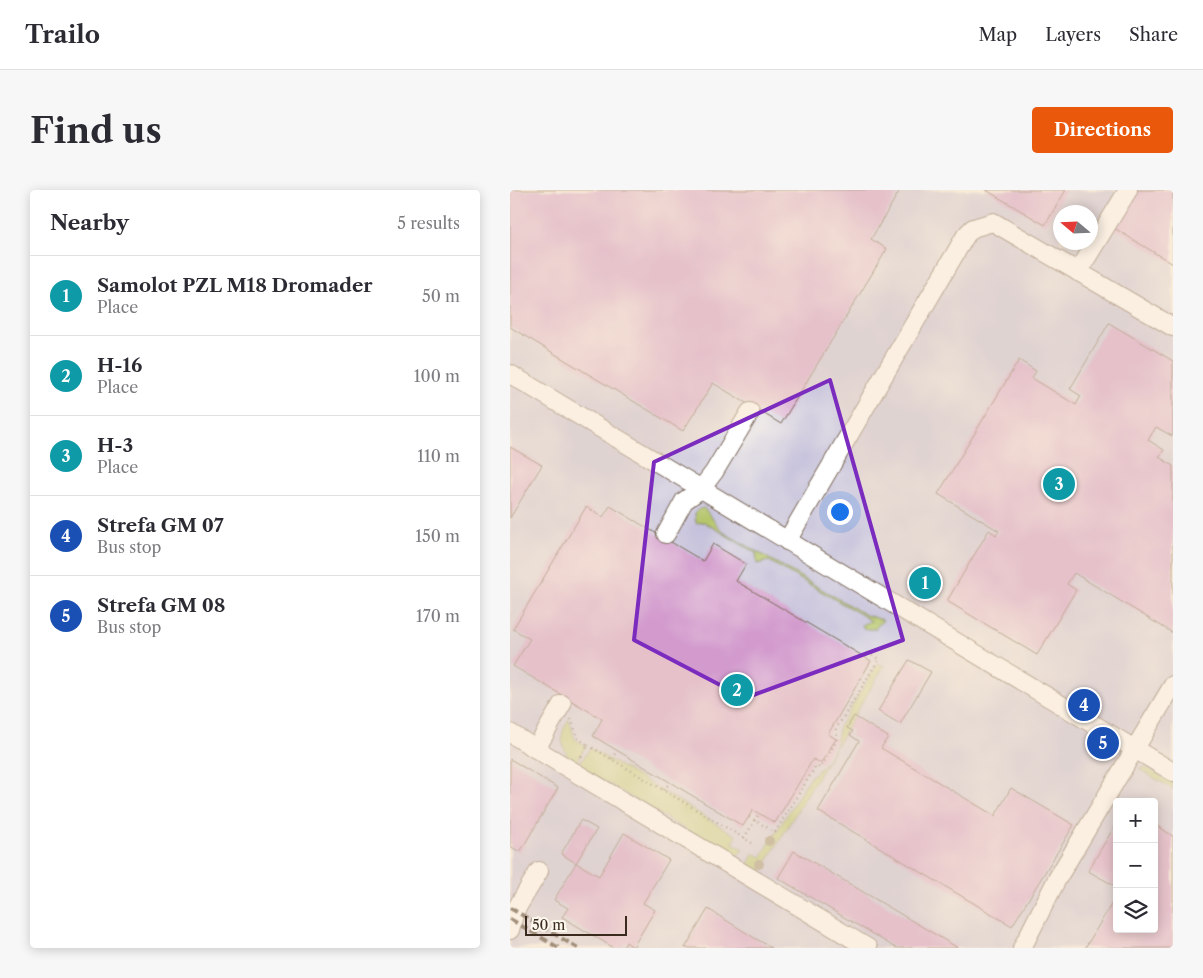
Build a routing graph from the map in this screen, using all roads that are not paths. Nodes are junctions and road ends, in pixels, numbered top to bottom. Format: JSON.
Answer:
{"nodes":[{"id":1,"x":1128,"y":190,"type":"edge"},
{"id":2,"x":1078,"y":272,"type":"junction"},
{"id":3,"x":1173,"y":327,"type":"edge"},
{"id":4,"x":510,"y":374,"type":"edge"},
{"id":5,"x":750,"y":412,"type":"dead end"},
{"id":6,"x":701,"y":489,"type":"junction"},
{"id":7,"x":666,"y":534,"type":"dead end"},
{"id":8,"x":787,"y":541,"type":"junction"},
{"id":9,"x":1173,"y":686,"type":"edge"},
{"id":10,"x":564,"y":711,"type":"road end"},
{"id":11,"x":510,"y":733,"type":"edge"},
{"id":12,"x":536,"y":749,"type":"junction"},
{"id":13,"x":1135,"y":750,"type":"junction"},
{"id":14,"x":1173,"y":772,"type":"edge"},
{"id":15,"x":539,"y":872,"type":"dead end"},
{"id":16,"x":510,"y":930,"type":"edge"},
{"id":17,"x":868,"y":948,"type":"edge"},
{"id":18,"x":1022,"y":948,"type":"edge"}],
"edges":[{"from":1,"to":2,"type":"lane"},
{"from":2,"to":3,"type":"lane"},
{"from":2,"to":8,"type":"lane"},
{"from":4,"to":6,"type":"lane"},
{"from":5,"to":6,"type":"lane"},
{"from":6,"to":7,"type":"lane"},
{"from":6,"to":8,"type":"lane"},
{"from":8,"to":13,"type":"lane"},
{"from":9,"to":13,"type":"lane"},
{"from":10,"to":12,"type":"lane"},
{"from":11,"to":12,"type":"lane"},
{"from":12,"to":17,"type":"lane"},
{"from":13,"to":14,"type":"lane"},
{"from":13,"to":18,"type":"lane"},
{"from":15,"to":16,"type":"lane"}]}
